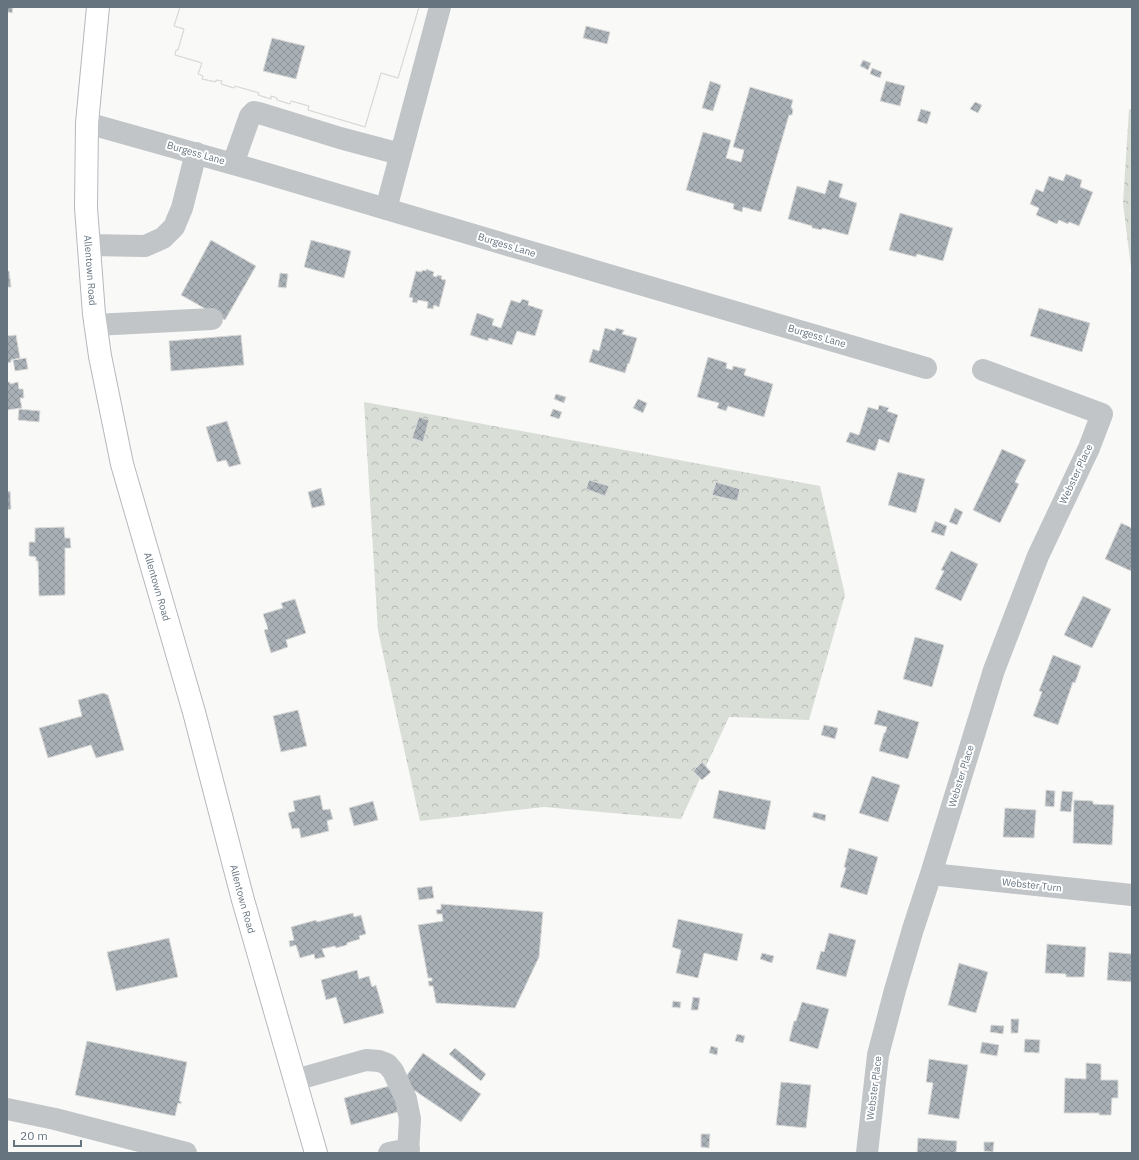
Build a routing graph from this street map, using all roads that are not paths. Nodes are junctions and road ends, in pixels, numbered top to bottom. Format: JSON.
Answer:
{"nodes":[{"id":1,"x":98,"y":7,"type":"edge"},
{"id":2,"x":440,"y":7,"type":"edge"},
{"id":3,"x":87,"y":123,"type":"junction"},
{"id":4,"x":196,"y":153,"type":"junction"},
{"id":5,"x":400,"y":154,"type":"junction"},
{"id":6,"x":233,"y":164,"type":"junction"},
{"id":7,"x":386,"y":209,"type":"junction"},
{"id":8,"x":88,"y":245,"type":"junction"},
{"id":9,"x":212,"y":319,"type":"dead end"},
{"id":10,"x":95,"y":325,"type":"junction"},
{"id":11,"x":926,"y":368,"type":"dead end"},
{"id":12,"x":983,"y":370,"type":"dead end"},
{"id":13,"x":931,"y":874,"type":"junction"},
{"id":14,"x":1132,"y":895,"type":"edge"},
{"id":15,"x":295,"y":1080,"type":"junction"},
{"id":16,"x":7,"y":1109,"type":"edge"},
{"id":17,"x":402,"y":1152,"type":"edge"},
{"id":18,"x":186,"y":1153,"type":"edge"},
{"id":19,"x":316,"y":1153,"type":"edge"},
{"id":20,"x":867,"y":1153,"type":"edge"}],
"edges":[{"from":1,"to":3,"type":"main road","name":"Allentown Road"},
{"from":2,"to":5,"type":"street"},
{"from":3,"to":4,"type":"street","name":"Burgess Lane"},
{"from":3,"to":8,"type":"main road","name":"Allentown Road"},
{"from":4,"to":6,"type":"street","name":"Burgess Lane"},
{"from":4,"to":8,"type":"street"},
{"from":5,"to":6,"type":"street"},
{"from":5,"to":7,"type":"street"},
{"from":6,"to":7,"type":"street","name":"Burgess Lane"},
{"from":7,"to":11,"type":"street","name":"Burgess Lane"},
{"from":8,"to":10,"type":"main road","name":"Allentown Road"},
{"from":9,"to":10,"type":"street"},
{"from":10,"to":15,"type":"main road","name":"Allentown Road"},
{"from":12,"to":13,"type":"street","name":"Webster Place"},
{"from":13,"to":14,"type":"street","name":"Webster Turn"},
{"from":13,"to":20,"type":"street","name":"Webster Place"},
{"from":15,"to":17,"type":"street"},
{"from":15,"to":19,"type":"main road","name":"Allentown Road"},
{"from":16,"to":18,"type":"street"}]}
